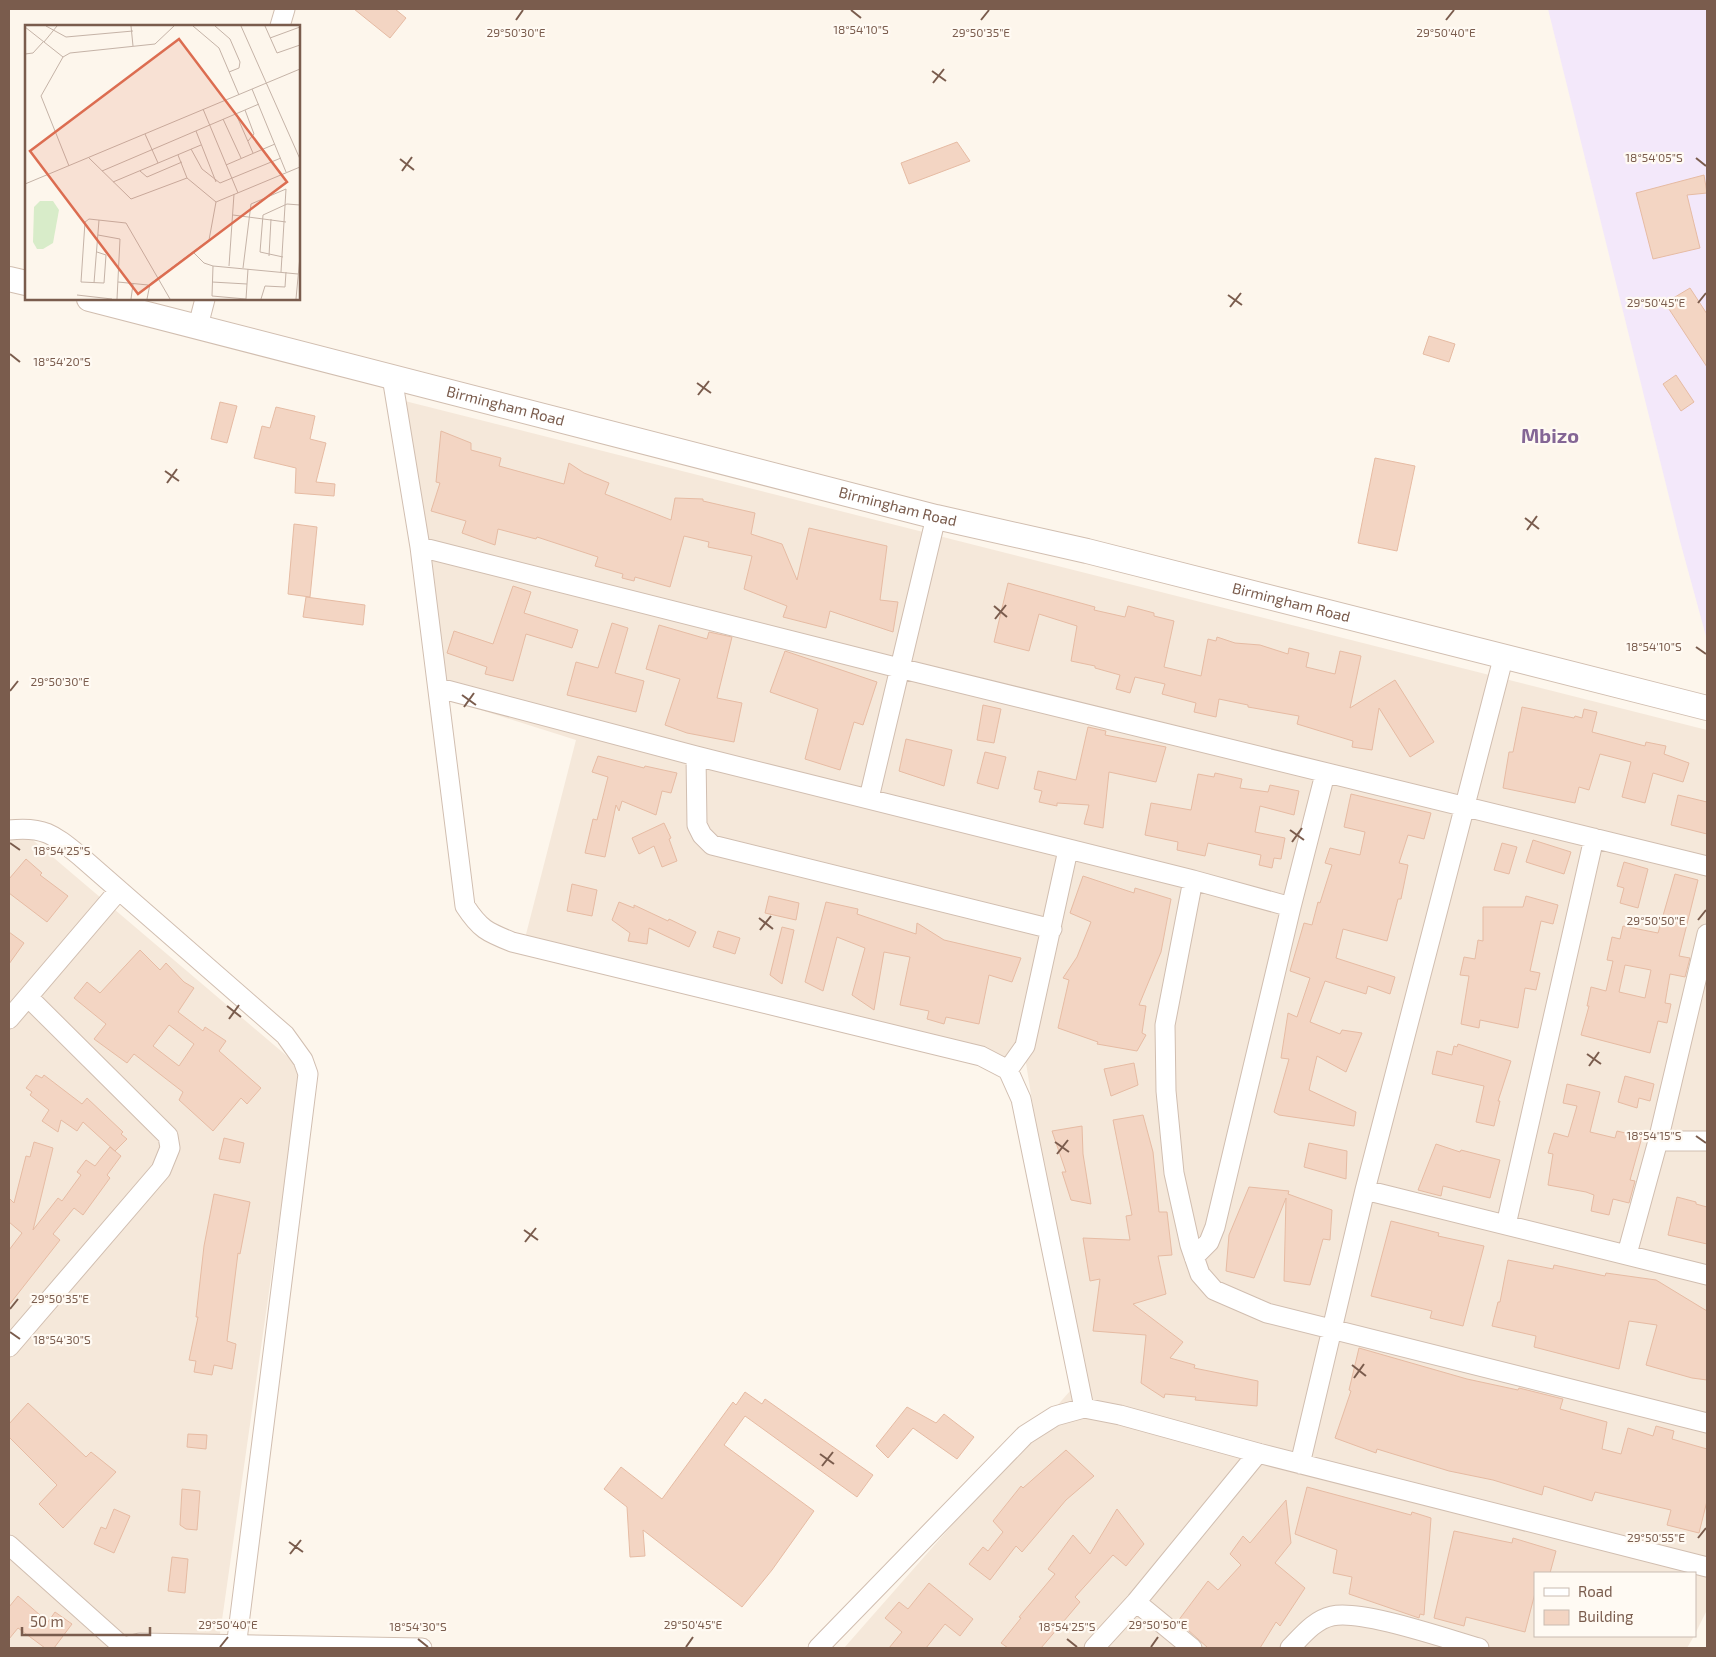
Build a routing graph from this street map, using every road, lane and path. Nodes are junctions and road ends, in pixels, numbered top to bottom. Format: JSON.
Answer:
{"nodes":[{"id":1,"x":285,"y":9,"type":"edge"},
{"id":2,"x":280,"y":25,"type":"edge"},
{"id":3,"x":9,"y":278,"type":"edge"},
{"id":4,"x":25,"y":283,"type":"edge"},
{"id":5,"x":93,"y":300,"type":"edge"},
{"id":6,"x":205,"y":300,"type":"edge"},
{"id":7,"x":198,"y":326,"type":"junction"},
{"id":8,"x":392,"y":377,"type":"junction"},
{"id":9,"x":936,"y":518,"type":"junction"},
{"id":10,"x":420,"y":547,"type":"junction"},
{"id":11,"x":1504,"y":655,"type":"junction"},
{"id":12,"x":899,"y":668,"type":"junction"},
{"id":13,"x":439,"y":688,"type":"junction"},
{"id":14,"x":1707,"y":708,"type":"edge"},
{"id":15,"x":696,"y":756,"type":"junction"},
{"id":16,"x":1325,"y":774,"type":"junction"},
{"id":17,"x":869,"y":798,"type":"junction"},
{"id":18,"x":1464,"y":806,"type":"junction"},
{"id":19,"x":9,"y":830,"type":"edge"},
{"id":20,"x":1594,"y":838,"type":"junction"},
{"id":21,"x":1068,"y":850,"type":"junction"},
{"id":22,"x":1707,"y":866,"type":"edge"},
{"id":23,"x":1193,"y":880,"type":"junction"},
{"id":24,"x":119,"y":890,"type":"junction"},
{"id":25,"x":1291,"y":907,"type":"junction"},
{"id":26,"x":1052,"y":929,"type":"junction"},
{"id":27,"x":1707,"y":934,"type":"edge"},
{"id":28,"x":28,"y":997,"type":"junction"},
{"id":29,"x":9,"y":1019,"type":"edge"},
{"id":30,"x":1008,"y":1070,"type":"junction"},
{"id":31,"x":1658,"y":1141,"type":"junction"},
{"id":32,"x":1707,"y":1142,"type":"edge"},
{"id":33,"x":1365,"y":1190,"type":"junction"},
{"id":34,"x":1506,"y":1225,"type":"junction"},
{"id":35,"x":1627,"y":1254,"type":"junction"},
{"id":36,"x":1194,"y":1257,"type":"junction"},
{"id":37,"x":1707,"y":1275,"type":"edge"},
{"id":38,"x":1332,"y":1329,"type":"junction"},
{"id":39,"x":9,"y":1347,"type":"edge"},
{"id":40,"x":1084,"y":1408,"type":"junction"},
{"id":41,"x":1707,"y":1423,"type":"edge"},
{"id":42,"x":1258,"y":1454,"type":"junction"},
{"id":43,"x":1300,"y":1464,"type":"junction"},
{"id":44,"x":11,"y":1550,"type":"edge"},
{"id":45,"x":1707,"y":1567,"type":"edge"},
{"id":46,"x":1136,"y":1602,"type":"junction"},
{"id":47,"x":237,"y":1646,"type":"edge"},
{"id":48,"x":121,"y":1647,"type":"edge"},
{"id":49,"x":422,"y":1648,"type":"edge"},
{"id":50,"x":818,"y":1648,"type":"edge"},
{"id":51,"x":1094,"y":1648,"type":"edge"},
{"id":52,"x":1192,"y":1648,"type":"edge"},
{"id":53,"x":1290,"y":1648,"type":"edge"},
{"id":54,"x":1479,"y":1648,"type":"edge"}],
"edges":[{"from":1,"to":2,"type":"street"},
{"from":3,"to":4,"type":"street"},
{"from":5,"to":7,"type":"street","name":"Birmingham Road"},
{"from":6,"to":7,"type":"street"},
{"from":7,"to":8,"type":"street","name":"Birmingham Road"},
{"from":8,"to":9,"type":"street","name":"Birmingham Road"},
{"from":8,"to":10,"type":"street"},
{"from":9,"to":11,"type":"street","name":"Birmingham Road"},
{"from":9,"to":12,"type":"street"},
{"from":10,"to":12,"type":"street"},
{"from":10,"to":13,"type":"street"},
{"from":11,"to":14,"type":"street","name":"Birmingham Road"},
{"from":11,"to":18,"type":"street"},
{"from":12,"to":16,"type":"street"},
{"from":12,"to":17,"type":"street"},
{"from":13,"to":15,"type":"street"},
{"from":13,"to":30,"type":"street"},
{"from":15,"to":17,"type":"street"},
{"from":15,"to":26,"type":"street"},
{"from":16,"to":18,"type":"street"},
{"from":16,"to":25,"type":"street"},
{"from":17,"to":21,"type":"street"},
{"from":18,"to":20,"type":"street"},
{"from":18,"to":33,"type":"street"},
{"from":19,"to":24,"type":"street"},
{"from":20,"to":22,"type":"street"},
{"from":20,"to":34,"type":"street"},
{"from":21,"to":23,"type":"street"},
{"from":21,"to":26,"type":"street"},
{"from":23,"to":25,"type":"street"},
{"from":23,"to":36,"type":"street"},
{"from":24,"to":28,"type":"street"},
{"from":24,"to":47,"type":"street"},
{"from":25,"to":36,"type":"street"},
{"from":26,"to":30,"type":"street"},
{"from":27,"to":31,"type":"street"},
{"from":28,"to":29,"type":"street"},
{"from":28,"to":39,"type":"street"},
{"from":30,"to":40,"type":"street"},
{"from":31,"to":32,"type":"street"},
{"from":31,"to":35,"type":"street"},
{"from":33,"to":34,"type":"street"},
{"from":33,"to":38,"type":"street"},
{"from":34,"to":35,"type":"street"},
{"from":35,"to":37,"type":"street"},
{"from":36,"to":38,"type":"street"},
{"from":38,"to":41,"type":"street"},
{"from":38,"to":43,"type":"street"},
{"from":40,"to":42,"type":"street"},
{"from":40,"to":50,"type":"street"},
{"from":42,"to":43,"type":"street"},
{"from":42,"to":46,"type":"street"},
{"from":43,"to":45,"type":"street"},
{"from":44,"to":48,"type":"street"},
{"from":46,"to":51,"type":"street"},
{"from":46,"to":52,"type":"street"},
{"from":47,"to":48,"type":"street"},
{"from":47,"to":49,"type":"street"},
{"from":53,"to":54,"type":"street"}]}
